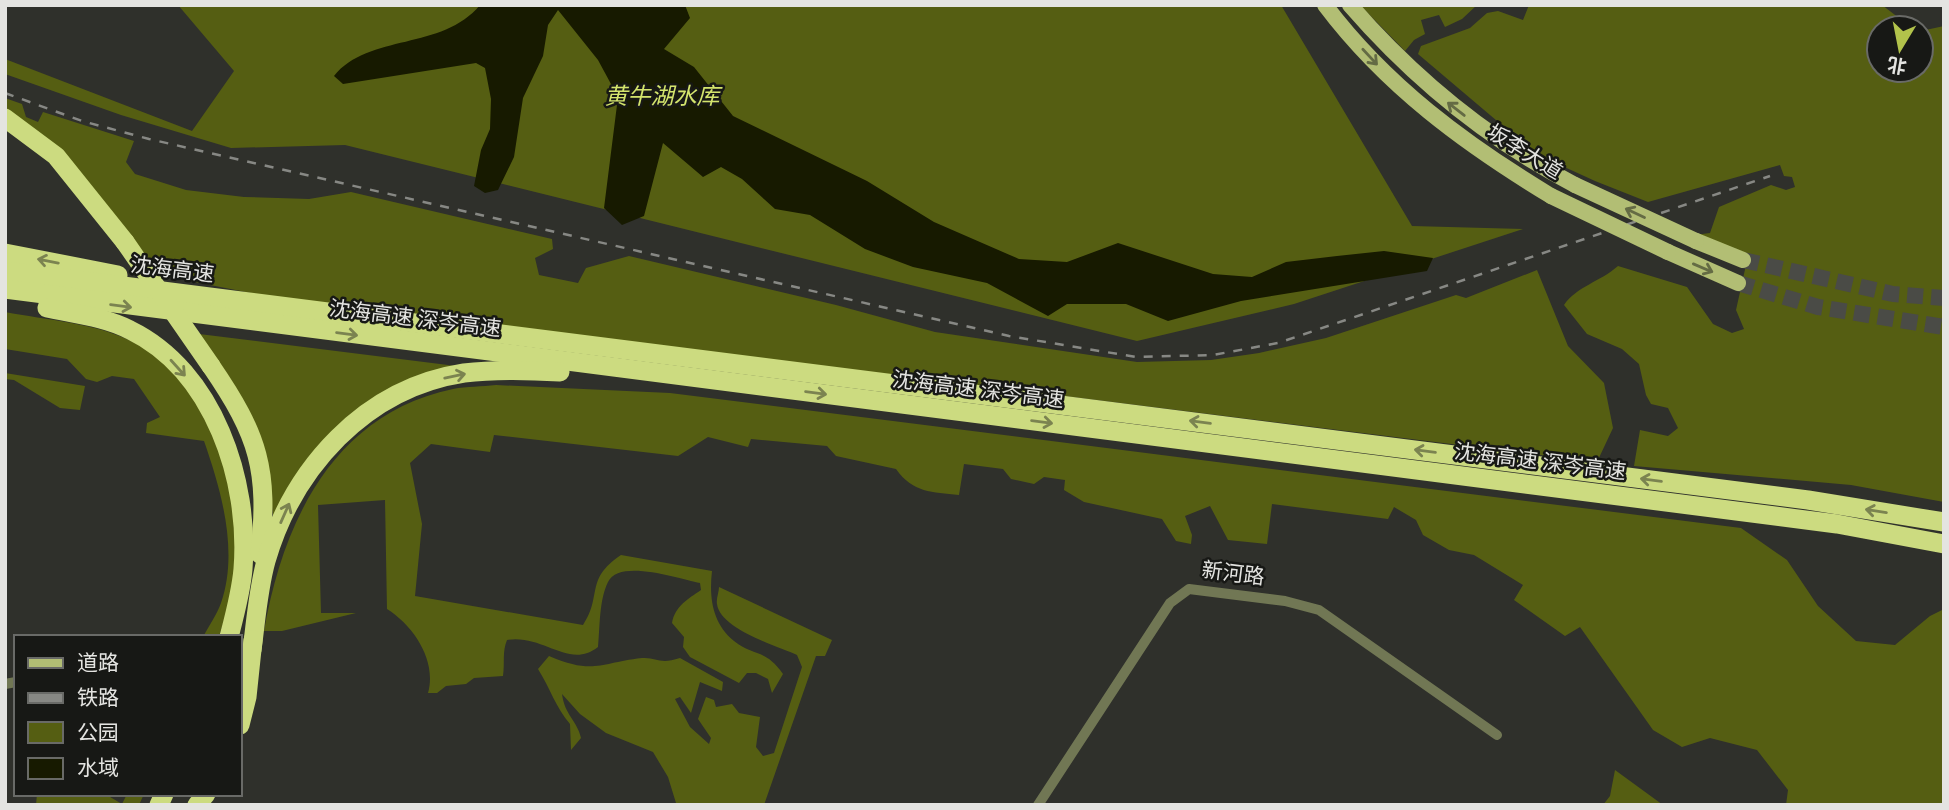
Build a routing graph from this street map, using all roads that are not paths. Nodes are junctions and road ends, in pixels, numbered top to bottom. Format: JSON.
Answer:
{"nodes":[{"id":1,"x":1325,"y":5,"type":"edge"},
{"id":2,"x":1350,"y":5,"type":"edge"},
{"id":3,"x":5,"y":118,"type":"edge"},
{"id":4,"x":5,"y":127,"type":"edge"},
{"id":5,"x":120,"y":242,"type":"junction"},
{"id":6,"x":5,"y":253,"type":"edge"},
{"id":7,"x":1743,"y":260,"type":"tunnel mouth"},
{"id":8,"x":5,"y":271,"type":"edge"},
{"id":9,"x":1738,"y":283,"type":"tunnel mouth"},
{"id":10,"x":5,"y":289,"type":"edge"},
{"id":11,"x":5,"y":298,"type":"edge"},
{"id":12,"x":332,"y":315,"type":"junction"},
{"id":13,"x":206,"y":365,"type":"junction"},
{"id":14,"x":789,"y":390,"type":"junction"},
{"id":15,"x":1944,"y":522,"type":"edge"},
{"id":16,"x":1944,"y":544,"type":"edge"},
{"id":17,"x":230,"y":635,"type":"edge"},
{"id":18,"x":231,"y":635,"type":"edge"},
{"id":19,"x":252,"y":650,"type":"junction"},
{"id":20,"x":242,"y":717,"type":"edge"},
{"id":21,"x":1497,"y":735,"type":"dead end"},
{"id":22,"x":1038,"y":805,"type":"edge"}],
"edges":[{"from":1,"to":9,"type":"main road","name":"坂李大道","one_way":true,"bridge":true},
{"from":7,"to":2,"type":"main road","name":"坂李大道","one_way":true,"bridge":true},
{"from":3,"to":5,"type":"highway"},
{"from":4,"to":5,"type":"highway"},
{"from":5,"to":13,"type":"highway"},
{"from":12,"to":6,"type":"highway","one_way":true},
{"from":8,"to":12,"type":"highway","name":"沈海高速"},
{"from":10,"to":14,"type":"highway","name":"沈海高速 深岑高速","one_way":true},
{"from":11,"to":17,"type":"highway","one_way":true},
{"from":15,"to":12,"type":"highway","name":"沈海高速 深岑高速","one_way":true},
{"from":13,"to":18,"type":"highway"},
{"from":13,"to":19,"type":"highway"},
{"from":14,"to":16,"type":"highway","name":"沈海高速 深岑高速","one_way":true},
{"from":19,"to":14,"type":"highway","one_way":true},
{"from":19,"to":20,"type":"highway"},
{"from":21,"to":22,"type":"street","name":"新河路"}]}
